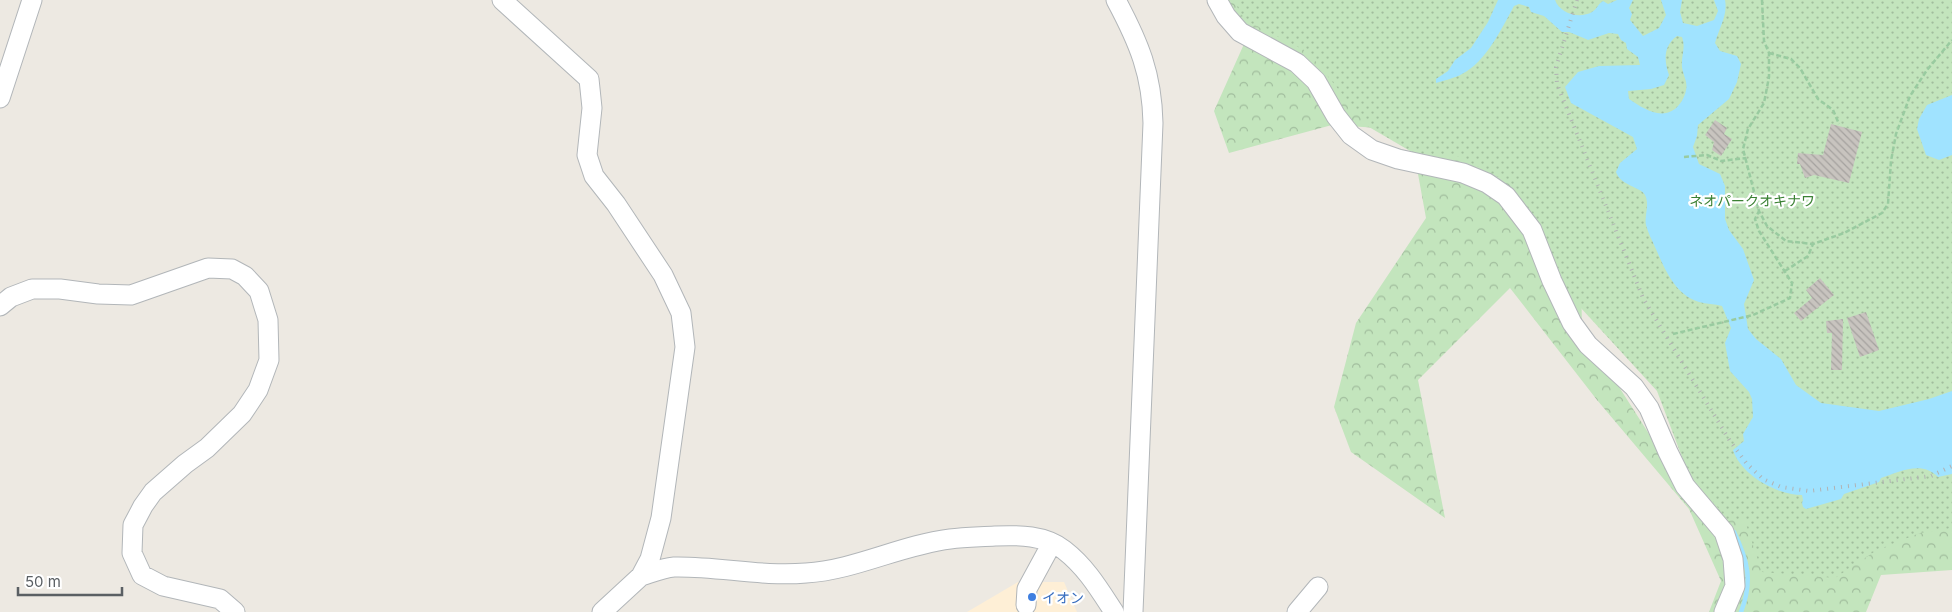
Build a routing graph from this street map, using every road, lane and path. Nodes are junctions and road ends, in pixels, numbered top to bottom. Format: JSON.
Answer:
{"nodes":[{"id":1,"x":32,"y":0,"type":"edge"},
{"id":2,"x":502,"y":0,"type":"edge"},
{"id":3,"x":1116,"y":0,"type":"edge"},
{"id":4,"x":1217,"y":0,"type":"edge"},
{"id":5,"x":1762,"y":0,"type":"edge"},
{"id":6,"x":1952,"y":40,"type":"edge"},
{"id":7,"x":1769,"y":53,"type":"junction"},
{"id":8,"x":0,"y":98,"type":"edge"},
{"id":9,"x":1839,"y":124,"type":"dead end"},
{"id":10,"x":1684,"y":157,"type":"dead end"},
{"id":11,"x":1746,"y":158,"type":"junction"},
{"id":12,"x":1759,"y":211,"type":"junction"},
{"id":13,"x":1813,"y":244,"type":"junction"},
{"id":14,"x":1785,"y":271,"type":"junction"},
{"id":15,"x":0,"y":306,"type":"edge"},
{"id":16,"x":1673,"y":334,"type":"dead end"},
{"id":17,"x":1052,"y":543,"type":"junction"},
{"id":18,"x":641,"y":576,"type":"junction"},
{"id":19,"x":1318,"y":587,"type":"dead end"},
{"id":20,"x":1026,"y":605,"type":"dead end"},
{"id":21,"x":235,"y":612,"type":"edge"},
{"id":22,"x":602,"y":612,"type":"edge"},
{"id":23,"x":1114,"y":612,"type":"edge"},
{"id":24,"x":1133,"y":612,"type":"edge"},
{"id":25,"x":1297,"y":612,"type":"edge"},
{"id":26,"x":1724,"y":612,"type":"edge"}],
"edges":[{"from":1,"to":8,"type":"street"},
{"from":2,"to":18,"type":"street"},
{"from":3,"to":24,"type":"street"},
{"from":4,"to":26,"type":"street"},
{"from":5,"to":7,"type":"path"},
{"from":6,"to":13,"type":"path"},
{"from":7,"to":9,"type":"path"},
{"from":7,"to":11,"type":"path"},
{"from":10,"to":11,"type":"path"},
{"from":11,"to":12,"type":"path"},
{"from":12,"to":13,"type":"path"},
{"from":12,"to":14,"type":"path"},
{"from":13,"to":14,"type":"path"},
{"from":14,"to":16,"type":"path"},
{"from":15,"to":21,"type":"street"},
{"from":17,"to":18,"type":"street"},
{"from":17,"to":20,"type":"street"},
{"from":17,"to":23,"type":"street"},
{"from":18,"to":22,"type":"street"},
{"from":19,"to":25,"type":"street"}]}
